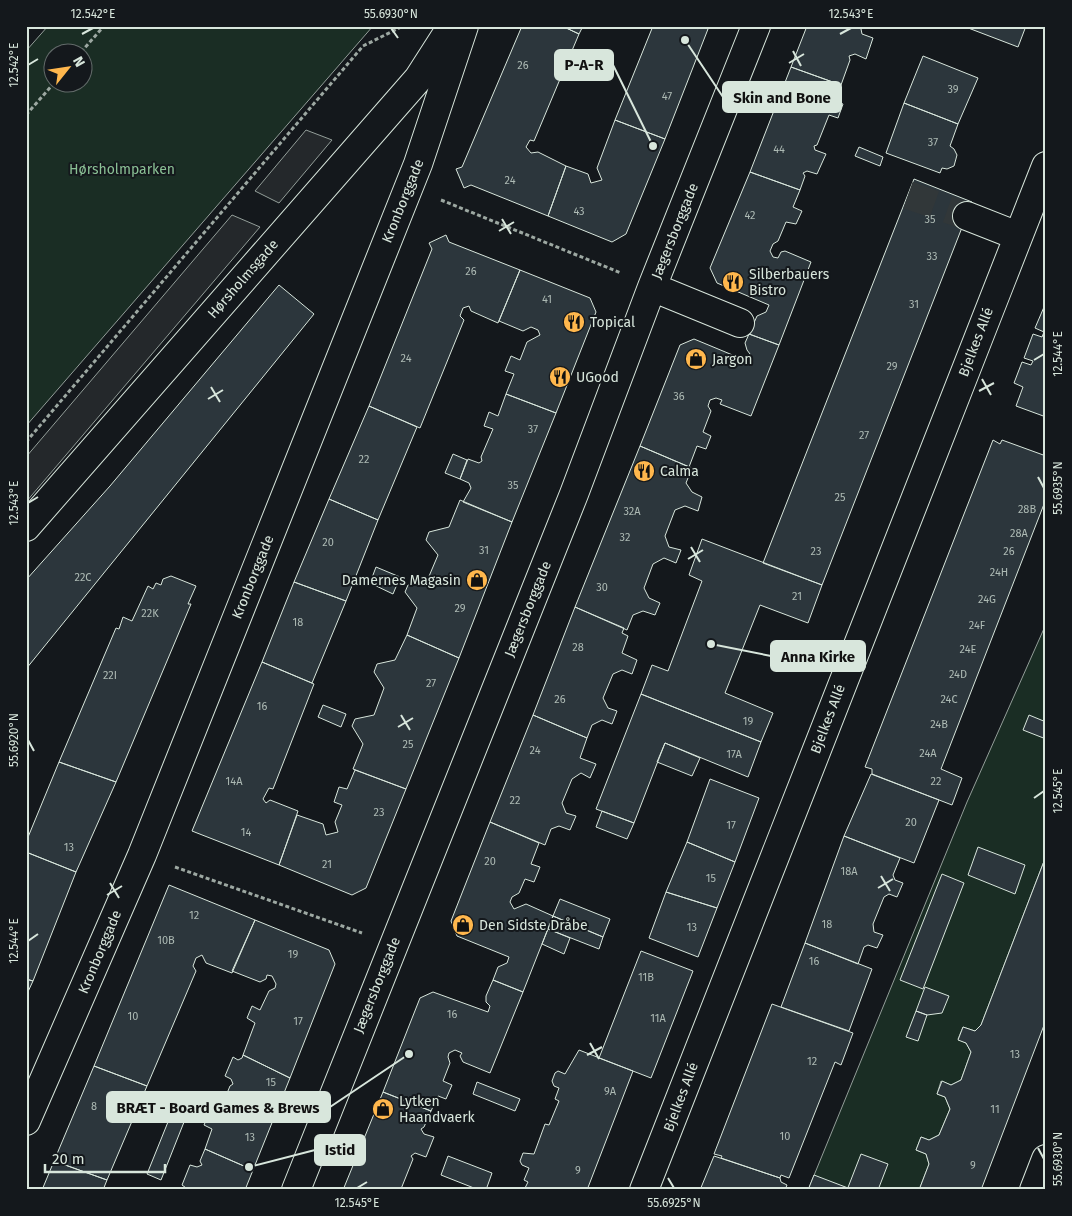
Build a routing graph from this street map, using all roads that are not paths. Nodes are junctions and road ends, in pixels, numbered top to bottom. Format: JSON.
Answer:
{"nodes":[{"id":1,"x":452,"y":26,"type":"edge"},
{"id":2,"x":464,"y":26,"type":"edge"},
{"id":3,"x":756,"y":26,"type":"edge"},
{"id":4,"x":1046,"y":166,"type":"edge"},
{"id":5,"x":967,"y":216,"type":"tunnel mouth"},
{"id":6,"x":1018,"y":236,"type":"junction"},
{"id":7,"x":652,"y":286,"type":"junction"},
{"id":8,"x":740,"y":323,"type":"dead end"},
{"id":9,"x":26,"y":527,"type":"edge"},
{"id":10,"x":26,"y":1121,"type":"edge"},
{"id":11,"x":1046,"y":1159,"type":"edge"},
{"id":12,"x":296,"y":1190,"type":"edge"},
{"id":13,"x":644,"y":1190,"type":"edge"},
{"id":14,"x":1034,"y":1190,"type":"edge"}],
"edges":[{"from":1,"to":9,"type":"street","name":"Hørsholmsgade"},
{"from":2,"to":10,"type":"street","name":"Kronborggade"},
{"from":3,"to":7,"type":"street","name":"Jægersborggade"},
{"from":4,"to":6,"type":"street","name":"Bjelkes Allé"},
{"from":5,"to":6,"type":"street"},
{"from":6,"to":13,"type":"street","name":"Bjelkes Allé"},
{"from":7,"to":8,"type":"street"},
{"from":7,"to":12,"type":"street","name":"Jægersborggade"},
{"from":11,"to":14,"type":"street"}]}
